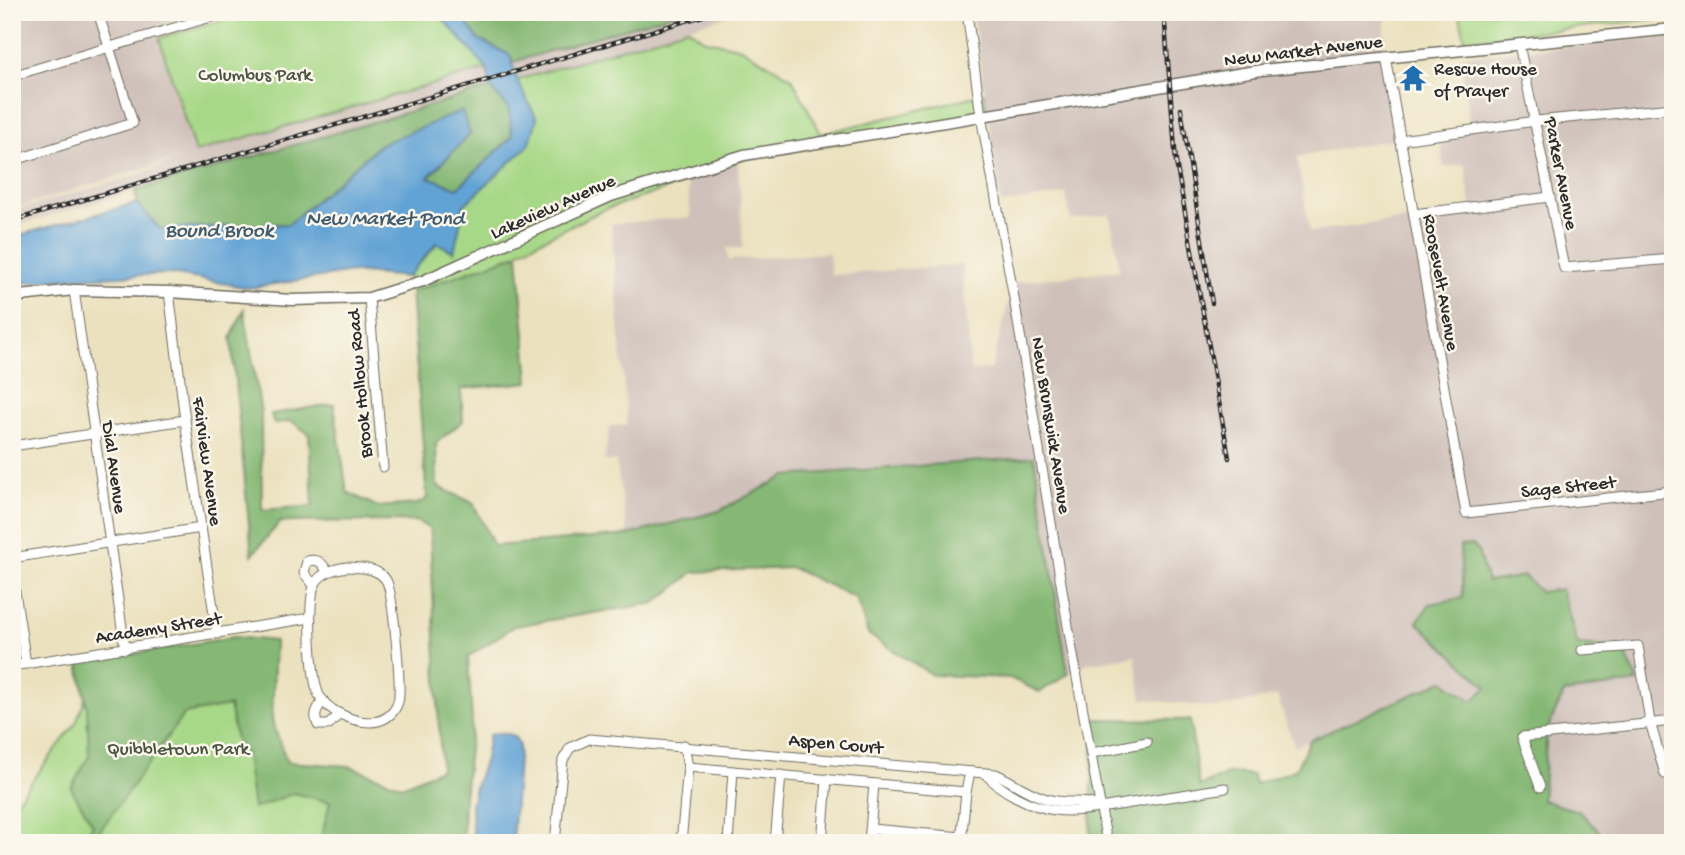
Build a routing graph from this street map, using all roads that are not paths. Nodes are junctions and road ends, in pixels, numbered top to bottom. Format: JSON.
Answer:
{"nodes":[{"id":1,"x":98,"y":12,"type":"edge"},
{"id":2,"x":228,"y":12,"type":"edge"},
{"id":3,"x":967,"y":12,"type":"edge"},
{"id":4,"x":1673,"y":29,"type":"edge"},
{"id":5,"x":1519,"y":44,"type":"junction"},
{"id":6,"x":108,"y":47,"type":"junction"},
{"id":7,"x":1386,"y":57,"type":"junction"},
{"id":8,"x":12,"y":76,"type":"edge"},
{"id":9,"x":1673,"y":108,"type":"edge"},
{"id":10,"x":981,"y":116,"type":"junction"},
{"id":11,"x":1536,"y":121,"type":"junction"},
{"id":12,"x":1400,"y":140,"type":"junction"},
{"id":13,"x":12,"y":161,"type":"edge"},
{"id":14,"x":1550,"y":197,"type":"junction"},
{"id":15,"x":1414,"y":214,"type":"junction"},
{"id":16,"x":1673,"y":259,"type":"edge"},
{"id":17,"x":74,"y":289,"type":"junction"},
{"id":18,"x":169,"y":292,"type":"junction"},
{"id":19,"x":12,"y":297,"type":"edge"},
{"id":20,"x":369,"y":298,"type":"junction"},
{"id":21,"x":185,"y":420,"type":"junction"},
{"id":22,"x":94,"y":434,"type":"junction"},
{"id":23,"x":12,"y":446,"type":"edge"},
{"id":24,"x":383,"y":467,"type":"dead end"},
{"id":25,"x":1673,"y":491,"type":"edge"},
{"id":26,"x":1466,"y":513,"type":"joint"},
{"id":27,"x":201,"y":528,"type":"junction"},
{"id":28,"x":109,"y":543,"type":"junction"},
{"id":29,"x":12,"y":558,"type":"edge"},
{"id":30,"x":12,"y":572,"type":"edge"},
{"id":31,"x":328,"y":572,"type":"junction"},
{"id":32,"x":314,"y":585,"type":"junction"},
{"id":33,"x":310,"y":618,"type":"junction"},
{"id":34,"x":217,"y":634,"type":"junction"},
{"id":35,"x":125,"y":649,"type":"junction"},
{"id":36,"x":1582,"y":650,"type":"dead end"},
{"id":37,"x":26,"y":664,"type":"junction"},
{"id":38,"x":12,"y":666,"type":"edge"},
{"id":39,"x":323,"y":700,"type":"junction"},
{"id":40,"x":340,"y":714,"type":"junction"},
{"id":41,"x":1673,"y":721,"type":"edge"},
{"id":42,"x":1650,"y":722,"type":"junction"},
{"id":43,"x":1147,"y":742,"type":"dead end"},
{"id":44,"x":684,"y":745,"type":"junction"},
{"id":45,"x":1092,"y":753,"type":"junction"},
{"id":46,"x":688,"y":767,"type":"junction"},
{"id":47,"x":733,"y":771,"type":"junction"},
{"id":48,"x":970,"y":772,"type":"junction"},
{"id":49,"x":1665,"y":774,"type":"dead end"},
{"id":50,"x":780,"y":775,"type":"junction"},
{"id":51,"x":827,"y":779,"type":"junction"},
{"id":52,"x":874,"y":784,"type":"junction"},
{"id":53,"x":1540,"y":787,"type":"dead end"},
{"id":54,"x":1225,"y":788,"type":"dead end"},
{"id":55,"x":966,"y":792,"type":"junction"},
{"id":56,"x":1101,"y":807,"type":"junction"},
{"id":57,"x":871,"y":829,"type":"junction"},
{"id":58,"x":962,"y":840,"type":"edge"},
{"id":59,"x":555,"y":843,"type":"edge"},
{"id":60,"x":681,"y":843,"type":"edge"},
{"id":61,"x":728,"y":843,"type":"edge"},
{"id":62,"x":775,"y":843,"type":"edge"},
{"id":63,"x":821,"y":843,"type":"edge"},
{"id":64,"x":869,"y":843,"type":"edge"},
{"id":65,"x":1107,"y":843,"type":"edge"}],
"edges":[{"from":1,"to":6,"type":"street"},
{"from":2,"to":6,"type":"street"},
{"from":3,"to":10,"type":"street","name":"New Brunswick Avenue"},
{"from":4,"to":5,"type":"main road","name":"New Market Avenue"},
{"from":5,"to":7,"type":"main road","name":"New Market Avenue"},
{"from":5,"to":11,"type":"street","name":"Parker Avenue"},
{"from":6,"to":8,"type":"street"},
{"from":6,"to":13,"type":"street"},
{"from":7,"to":10,"type":"main road","name":"New Market Avenue"},
{"from":7,"to":12,"type":"street","name":"Roosevelt Avenue"},
{"from":9,"to":11,"type":"street"},
{"from":10,"to":20,"type":"main road","name":"Lakeview Avenue"},
{"from":10,"to":45,"type":"street","name":"New Brunswick Avenue"},
{"from":11,"to":12,"type":"street"},
{"from":11,"to":14,"type":"street","name":"Parker Avenue"},
{"from":12,"to":15,"type":"street","name":"Roosevelt Avenue"},
{"from":14,"to":15,"type":"street"},
{"from":14,"to":16,"type":"street","name":"Parker Avenue"},
{"from":15,"to":26,"type":"street","name":"Roosevelt Avenue"},
{"from":17,"to":18,"type":"main road","name":"Lakeview Avenue"},
{"from":17,"to":19,"type":"main road","name":"Lakeview Avenue"},
{"from":17,"to":22,"type":"street","name":"Dial Avenue"},
{"from":18,"to":20,"type":"main road","name":"Lakeview Avenue"},
{"from":18,"to":21,"type":"street","name":"Fairview Avenue"},
{"from":20,"to":24,"type":"street","name":"Brook Hollow Road"},
{"from":21,"to":22,"type":"street"},
{"from":21,"to":27,"type":"street","name":"Fairview Avenue"},
{"from":22,"to":23,"type":"street"},
{"from":22,"to":28,"type":"street","name":"Dial Avenue"},
{"from":25,"to":26,"type":"street","name":"Sage Street"},
{"from":27,"to":28,"type":"street"},
{"from":27,"to":34,"type":"street","name":"Fairview Avenue"},
{"from":28,"to":29,"type":"street"},
{"from":28,"to":35,"type":"street","name":"Dial Avenue"},
{"from":30,"to":37,"type":"street"},
{"from":31,"to":32,"type":"street"},
{"from":31,"to":32,"type":"street"},
{"from":31,"to":40,"type":"street"},
{"from":32,"to":33,"type":"street"},
{"from":33,"to":34,"type":"street","name":"Academy Street"},
{"from":33,"to":39,"type":"street"},
{"from":34,"to":35,"type":"street","name":"Academy Street"},
{"from":35,"to":37,"type":"street","name":"Academy Street"},
{"from":36,"to":42,"type":"street"},
{"from":37,"to":38,"type":"street","name":"Academy Street"},
{"from":39,"to":40,"type":"street"},
{"from":39,"to":40,"type":"street"},
{"from":41,"to":42,"type":"street"},
{"from":42,"to":49,"type":"street"},
{"from":42,"to":53,"type":"street"},
{"from":43,"to":45,"type":"street"},
{"from":44,"to":46,"type":"street"},
{"from":44,"to":48,"type":"street","name":"Aspen Court"},
{"from":44,"to":59,"type":"street","name":"Aspen Court"},
{"from":45,"to":56,"type":"street","name":"New Brunswick Avenue"},
{"from":46,"to":47,"type":"street"},
{"from":46,"to":60,"type":"street"},
{"from":47,"to":50,"type":"street"},
{"from":47,"to":61,"type":"street"},
{"from":48,"to":55,"type":"street"},
{"from":48,"to":56,"type":"street","name":"Aspen Court"},
{"from":50,"to":51,"type":"street"},
{"from":50,"to":62,"type":"street"},
{"from":51,"to":52,"type":"street"},
{"from":51,"to":63,"type":"street"},
{"from":52,"to":55,"type":"street"},
{"from":52,"to":57,"type":"street"},
{"from":54,"to":56,"type":"street","name":"Aspen Court"},
{"from":55,"to":58,"type":"street"},
{"from":56,"to":65,"type":"street","name":"New Brunswick Avenue"},
{"from":57,"to":58,"type":"street"},
{"from":57,"to":64,"type":"street"}]}
